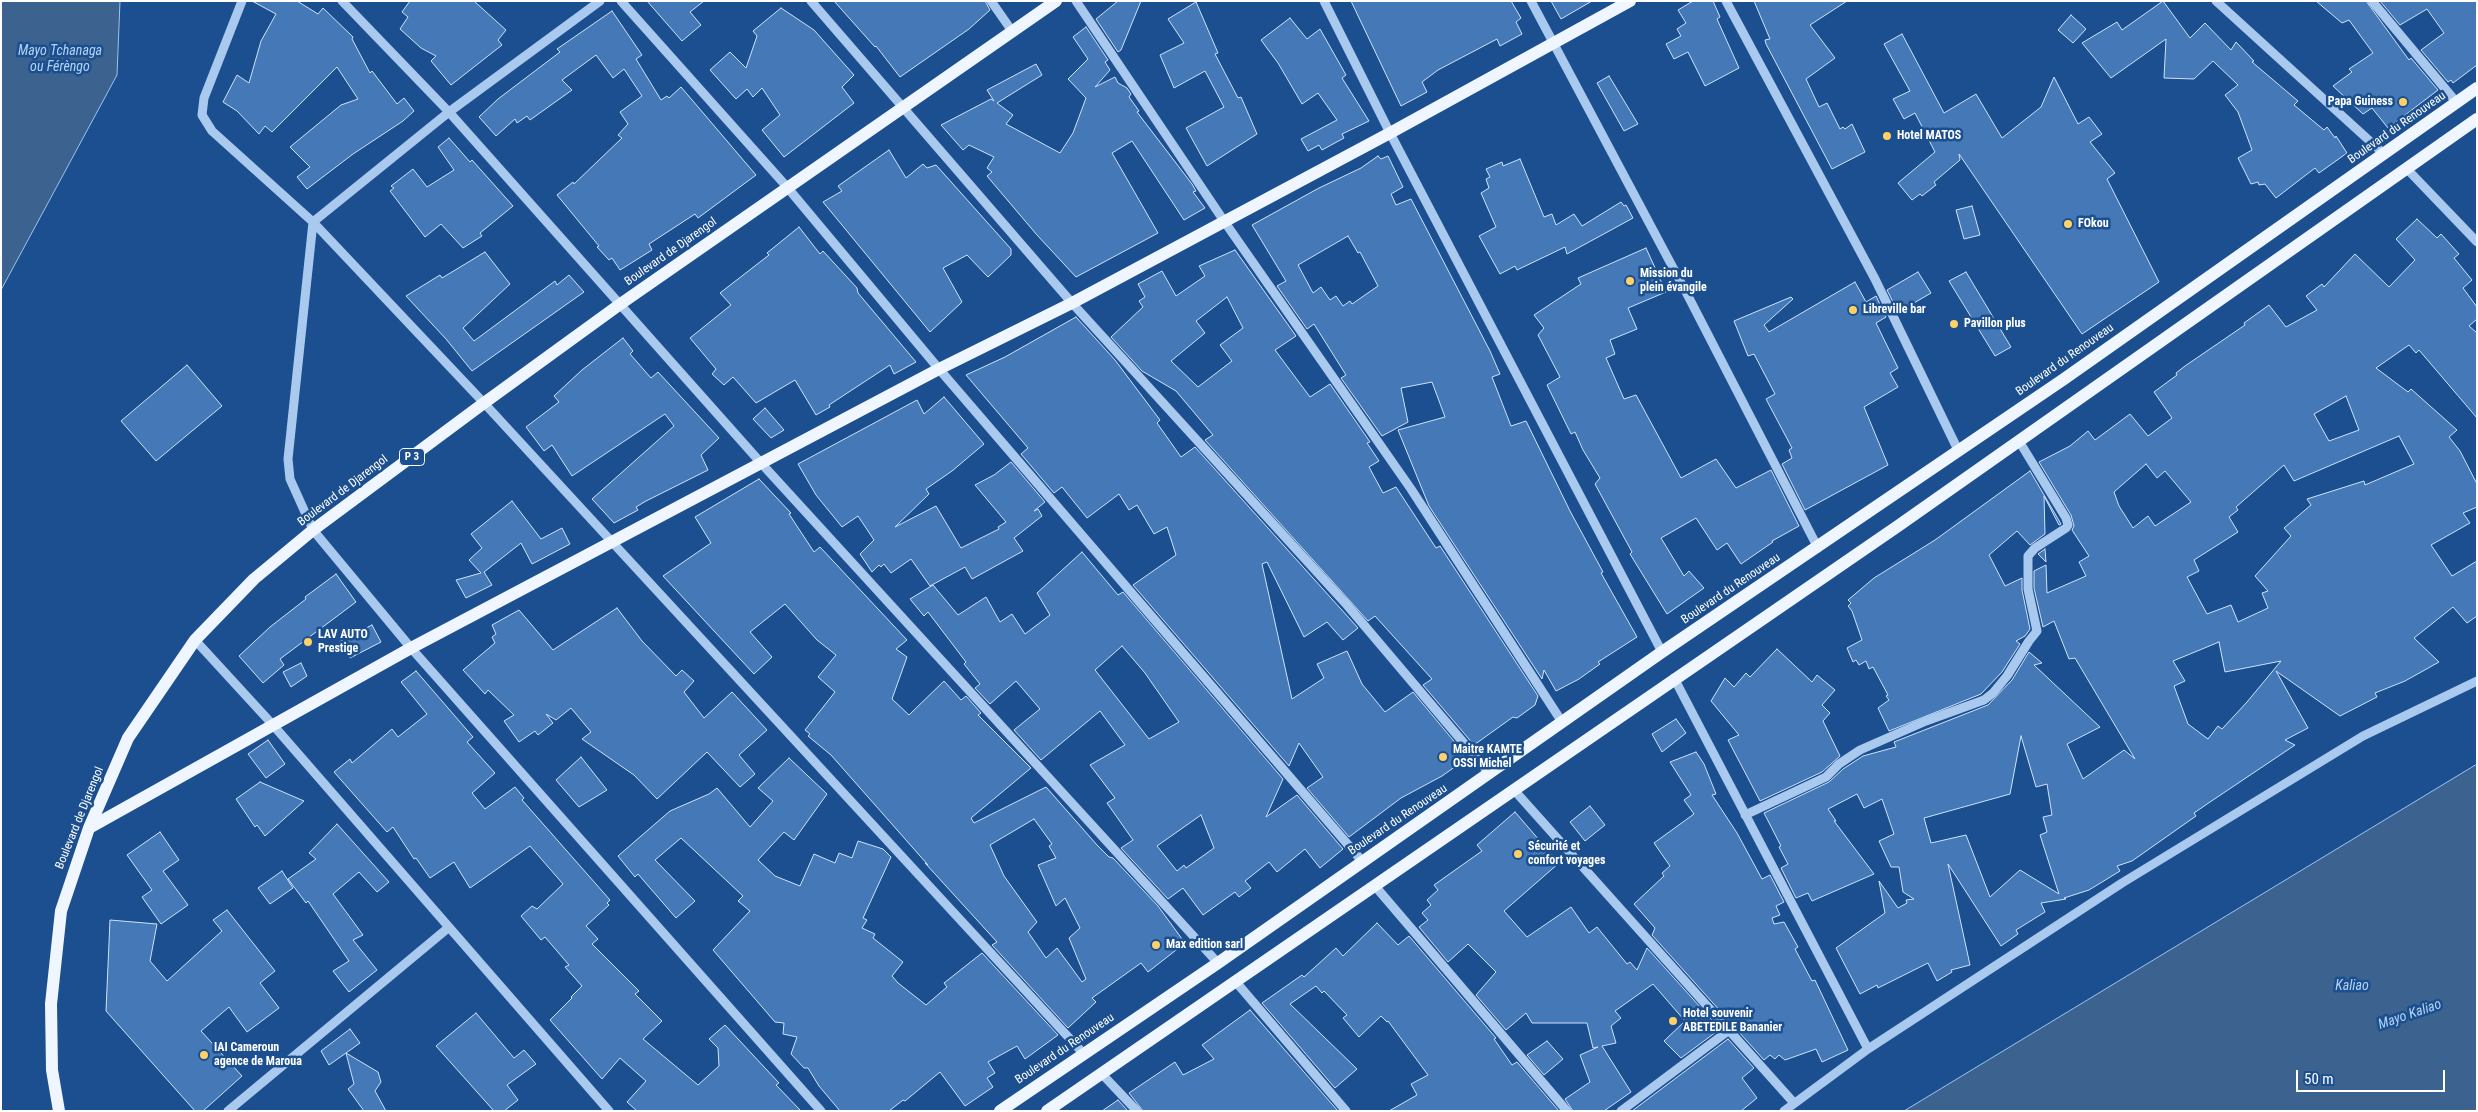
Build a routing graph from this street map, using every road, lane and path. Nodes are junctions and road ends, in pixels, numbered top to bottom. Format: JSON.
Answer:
{"nodes":[{"id":1,"x":242,"y":1,"type":"edge"},
{"id":2,"x":342,"y":1,"type":"edge"},
{"id":3,"x":600,"y":1,"type":"edge"},
{"id":4,"x":622,"y":1,"type":"edge"},
{"id":5,"x":811,"y":1,"type":"edge"},
{"id":6,"x":991,"y":1,"type":"edge"},
{"id":7,"x":1056,"y":1,"type":"edge"},
{"id":8,"x":1076,"y":1,"type":"edge"},
{"id":9,"x":1324,"y":1,"type":"edge"},
{"id":10,"x":1532,"y":1,"type":"edge"},
{"id":11,"x":1630,"y":1,"type":"edge"},
{"id":12,"x":1726,"y":1,"type":"edge"},
{"id":13,"x":2216,"y":1,"type":"edge"},
{"id":14,"x":2372,"y":1,"type":"edge"},
{"id":15,"x":1012,"y":31,"type":"junction"},
{"id":16,"x":1552,"y":43,"type":"junction"},
{"id":17,"x":2477,"y":88,"type":"edge"},
{"id":18,"x":2457,"y":103,"type":"junction"},
{"id":19,"x":901,"y":108,"type":"junction"},
{"id":20,"x":449,"y":112,"type":"junction"},
{"id":21,"x":2477,"y":119,"type":"edge"},
{"id":22,"x":1390,"y":134,"type":"junction"},
{"id":23,"x":2384,"y":154,"type":"junction"},
{"id":24,"x":2407,"y":169,"type":"junction"},
{"id":25,"x":787,"y":188,"type":"junction"},
{"id":26,"x":1224,"y":221,"type":"junction"},
{"id":27,"x":313,"y":222,"type":"junction"},
{"id":28,"x":2477,"y":242,"type":"edge"},
{"id":29,"x":1072,"y":303,"type":"junction"},
{"id":30,"x":619,"y":304,"type":"junction"},
{"id":31,"x":939,"y":369,"type":"junction"},
{"id":32,"x":484,"y":403,"type":"junction"},
{"id":33,"x":2019,"y":441,"type":"junction"},
{"id":34,"x":1958,"y":450,"type":"junction"},
{"id":35,"x":761,"y":463,"type":"junction"},
{"id":36,"x":313,"y":530,"type":"junction"},
{"id":37,"x":611,"y":541,"type":"junction"},
{"id":38,"x":1818,"y":548,"type":"junction"},
{"id":39,"x":195,"y":640,"type":"junction"},
{"id":40,"x":411,"y":648,"type":"junction"},
{"id":41,"x":1662,"y":652,"type":"junction"},
{"id":42,"x":1674,"y":678,"type":"junction"},
{"id":43,"x":2477,"y":681,"type":"edge"},
{"id":44,"x":1562,"y":722,"type":"junction"},
{"id":45,"x":273,"y":725,"type":"junction"},
{"id":46,"x":1490,"y":774,"type":"junction"},
{"id":47,"x":1514,"y":790,"type":"junction"},
{"id":48,"x":1745,"y":815,"type":"junction"},
{"id":49,"x":89,"y":828,"type":"junction"},
{"id":50,"x":1362,"y":861,"type":"junction"},
{"id":51,"x":1374,"y":886,"type":"junction"},
{"id":52,"x":448,"y":928,"type":"junction"},
{"id":53,"x":1218,"y":963,"type":"junction"},
{"id":54,"x":1236,"y":982,"type":"junction"},
{"id":55,"x":1728,"y":1031,"type":"junction"},
{"id":56,"x":1868,"y":1049,"type":"junction"},
{"id":57,"x":1083,"y":1053,"type":"junction"},
{"id":58,"x":1101,"y":1073,"type":"junction"},
{"id":59,"x":1794,"y":1103,"type":"junction"},
{"id":60,"x":59,"y":1111,"type":"edge"},
{"id":61,"x":228,"y":1111,"type":"edge"},
{"id":62,"x":609,"y":1111,"type":"edge"},
{"id":63,"x":821,"y":1111,"type":"edge"},
{"id":64,"x":1000,"y":1111,"type":"edge"},
{"id":65,"x":1047,"y":1111,"type":"edge"},
{"id":66,"x":1137,"y":1111,"type":"edge"},
{"id":67,"x":1346,"y":1111,"type":"edge"},
{"id":68,"x":1567,"y":1111,"type":"edge"},
{"id":69,"x":1621,"y":1111,"type":"edge"},
{"id":70,"x":1784,"y":1111,"type":"edge"}],
"edges":[{"from":1,"to":27,"type":"street"},
{"from":2,"to":20,"type":"street"},
{"from":3,"to":20,"type":"street"},
{"from":4,"to":25,"type":"street"},
{"from":5,"to":19,"type":"street"},
{"from":6,"to":15,"type":"street"},
{"from":7,"to":15,"type":"main road","name":"Boulevard de Djarengol","number":"P 3"},
{"from":8,"to":26,"type":"street"},
{"from":9,"to":22,"type":"street"},
{"from":10,"to":16,"type":"street"},
{"from":11,"to":16,"type":"main road"},
{"from":12,"to":34,"type":"street"},
{"from":13,"to":23,"type":"street"},
{"from":14,"to":18,"type":"street"},
{"from":15,"to":19,"type":"main road","name":"Boulevard de Djarengol","number":"P 3"},
{"from":16,"to":22,"type":"main road"},
{"from":16,"to":38,"type":"street"},
{"from":17,"to":18,"type":"main road","name":"Boulevard du Renouveau"},
{"from":18,"to":23,"type":"main road","name":"Boulevard du Renouveau"},
{"from":19,"to":25,"type":"main road","name":"Boulevard de Djarengol","number":"P 3"},
{"from":19,"to":29,"type":"street"},
{"from":20,"to":27,"type":"street"},
{"from":20,"to":30,"type":"street"},
{"from":21,"to":24,"type":"main road"},
{"from":22,"to":26,"type":"main road"},
{"from":22,"to":41,"type":"street"},
{"from":23,"to":34,"type":"main road","name":"Boulevard du Renouveau"},
{"from":24,"to":28,"type":"street"},
{"from":24,"to":33,"type":"main road"},
{"from":25,"to":30,"type":"main road","name":"Boulevard de Djarengol","number":"P 3"},
{"from":25,"to":31,"type":"street"},
{"from":26,"to":29,"type":"main road"},
{"from":26,"to":44,"type":"street"},
{"from":27,"to":32,"type":"street"},
{"from":27,"to":36,"type":"street"},
{"from":29,"to":31,"type":"main road"},
{"from":29,"to":46,"type":"street"},
{"from":30,"to":32,"type":"main road","name":"Boulevard de Djarengol","number":"P 3"},
{"from":30,"to":35,"type":"street"},
{"from":31,"to":35,"type":"main road"},
{"from":31,"to":50,"type":"street"},
{"from":32,"to":36,"type":"main road","name":"Boulevard de Djarengol","number":"P 3"},
{"from":32,"to":37,"type":"street"},
{"from":33,"to":42,"type":"main road"},
{"from":33,"to":48,"type":"street"},
{"from":34,"to":38,"type":"main road","name":"Boulevard du Renouveau"},
{"from":35,"to":37,"type":"main road"},
{"from":35,"to":53,"type":"street"},
{"from":36,"to":39,"type":"main road","name":"Boulevard de Djarengol","number":"P 3"},
{"from":36,"to":40,"type":"street"},
{"from":37,"to":40,"type":"main road"},
{"from":37,"to":57,"type":"street"},
{"from":38,"to":41,"type":"main road","name":"Boulevard du Renouveau"},
{"from":39,"to":45,"type":"street"},
{"from":39,"to":49,"type":"main road","name":"Boulevard de Djarengol","number":"P 3"},
{"from":40,"to":45,"type":"main road"},
{"from":40,"to":63,"type":"street"},
{"from":41,"to":44,"type":"main road","name":"Boulevard du Renouveau"},
{"from":42,"to":47,"type":"main road"},
{"from":42,"to":48,"type":"street"},
{"from":43,"to":56,"type":"street"},
{"from":44,"to":46,"type":"main road","name":"Boulevard du Renouveau"},
{"from":45,"to":49,"type":"main road"},
{"from":45,"to":52,"type":"street"},
{"from":46,"to":50,"type":"main road","name":"Boulevard du Renouveau"},
{"from":47,"to":51,"type":"main road"},
{"from":47,"to":55,"type":"street"},
{"from":48,"to":56,"type":"street"},
{"from":49,"to":60,"type":"main road","name":"Boulevard de Djarengol","number":"P 3"},
{"from":50,"to":53,"type":"main road","name":"Boulevard du Renouveau"},
{"from":51,"to":54,"type":"main road"},
{"from":51,"to":68,"type":"street"},
{"from":52,"to":61,"type":"street"},
{"from":52,"to":62,"type":"street"},
{"from":53,"to":57,"type":"main road","name":"Boulevard du Renouveau"},
{"from":54,"to":58,"type":"main road"},
{"from":54,"to":67,"type":"street"},
{"from":55,"to":59,"type":"street"},
{"from":55,"to":69,"type":"street"},
{"from":56,"to":59,"type":"street"},
{"from":57,"to":64,"type":"main road","name":"Boulevard du Renouveau"},
{"from":58,"to":65,"type":"main road"},
{"from":58,"to":66,"type":"street"},
{"from":59,"to":70,"type":"street"}]}
